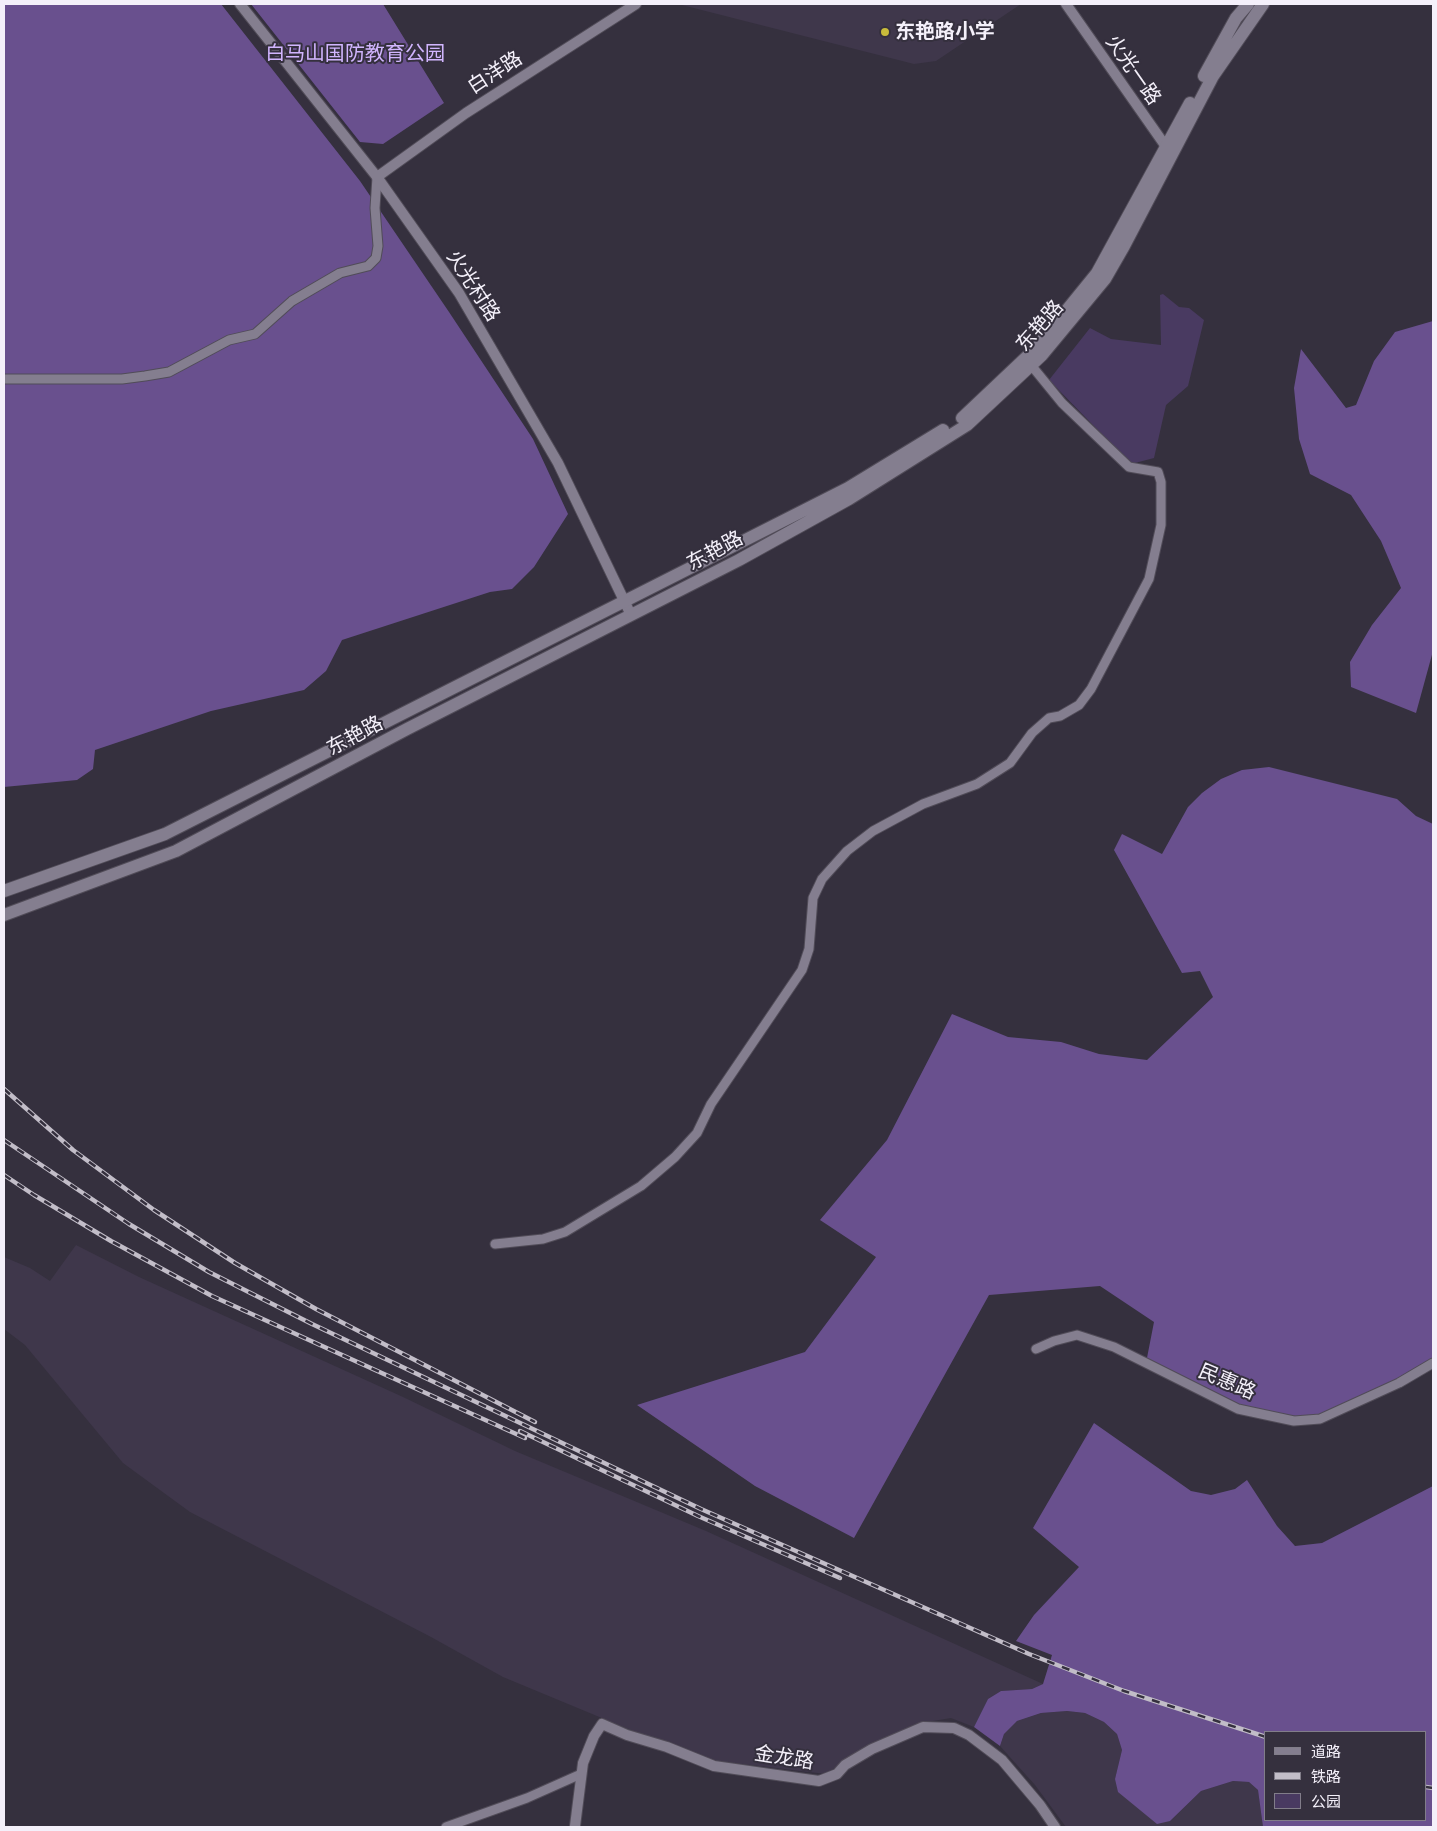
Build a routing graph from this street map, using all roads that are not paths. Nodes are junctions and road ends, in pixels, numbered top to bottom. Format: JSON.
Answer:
{"nodes":[{"id":1,"x":240,"y":4,"type":"edge"},
{"id":2,"x":636,"y":4,"type":"edge"},
{"id":3,"x":1066,"y":4,"type":"edge"},
{"id":4,"x":1248,"y":4,"type":"edge"},
{"id":5,"x":1263,"y":4,"type":"edge"},
{"id":6,"x":1169,"y":151,"type":"junction"},
{"id":7,"x":376,"y":177,"type":"junction"},
{"id":8,"x":1031,"y":365,"type":"junction"},
{"id":9,"x":4,"y":379,"type":"edge"},
{"id":10,"x":624,"y":600,"type":"junction"},
{"id":11,"x":631,"y":615,"type":"junction"},
{"id":12,"x":4,"y":891,"type":"edge"},
{"id":13,"x":4,"y":915,"type":"edge"},
{"id":14,"x":495,"y":1244,"type":"dead end"},
{"id":15,"x":1036,"y":1349,"type":"dead end"},
{"id":16,"x":1433,"y":1363,"type":"edge"},
{"id":17,"x":582,"y":1774,"type":"junction"},
{"id":18,"x":575,"y":1826,"type":"edge"},
{"id":19,"x":446,"y":1827,"type":"edge"},
{"id":20,"x":1055,"y":1827,"type":"edge"}],
"edges":[{"from":1,"to":7,"type":"street","name":"火光村路"},
{"from":2,"to":7,"type":"street","name":"白洋路"},
{"from":3,"to":6,"type":"street","name":"火光一路"},
{"from":4,"to":6,"type":"main road","name":"东艳路"},
{"from":5,"to":6,"type":"main road","name":"东艳路"},
{"from":6,"to":8,"type":"main road","name":"东艳路"},
{"from":6,"to":10,"type":"main road","name":"东艳路"},
{"from":7,"to":9,"type":"street"},
{"from":7,"to":10,"type":"street","name":"火光村路"},
{"from":8,"to":11,"type":"main road","name":"东艳路"},
{"from":8,"to":14,"type":"street"},
{"from":10,"to":11,"type":"street","name":"火光村路"},
{"from":10,"to":12,"type":"main road","name":"东艳路"},
{"from":11,"to":13,"type":"main road","name":"东艳路"},
{"from":15,"to":16,"type":"street","name":"民惠路"},
{"from":17,"to":18,"type":"street","name":"金龙路"},
{"from":17,"to":19,"type":"street"},
{"from":17,"to":20,"type":"street","name":"金龙路"}]}
